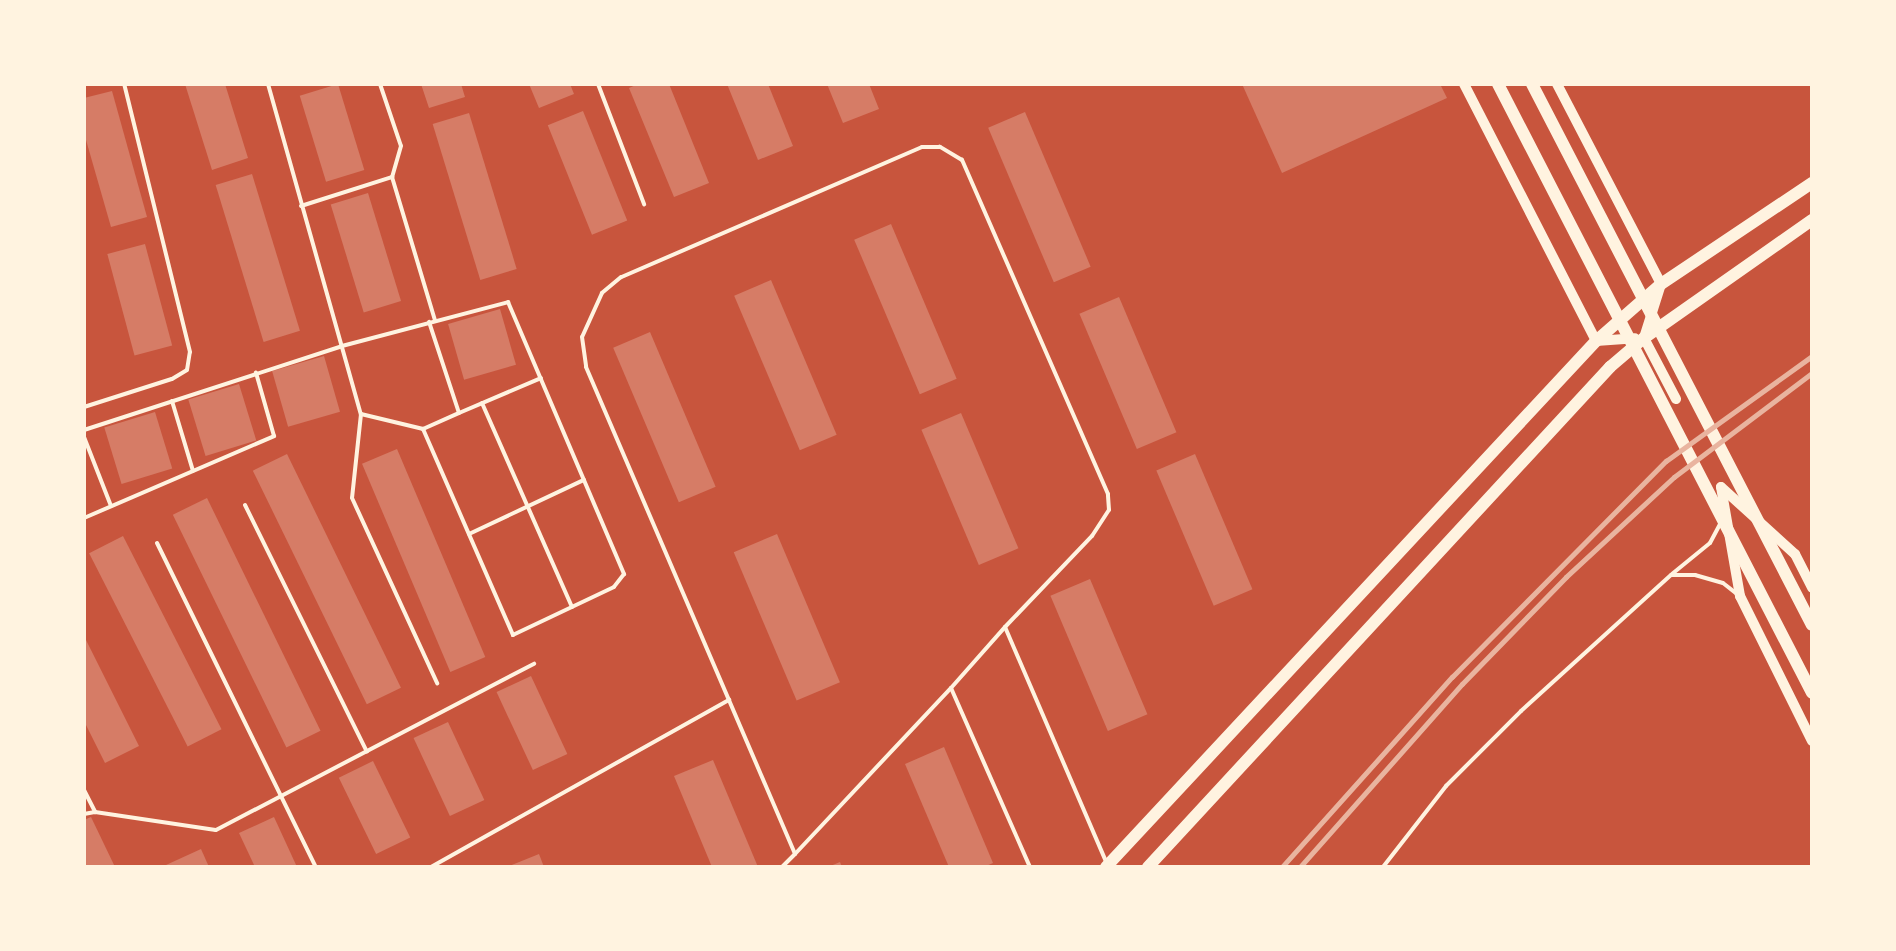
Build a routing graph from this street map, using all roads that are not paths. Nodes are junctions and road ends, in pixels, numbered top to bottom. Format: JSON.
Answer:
{"nodes":[{"id":1,"x":124,"y":84,"type":"edge"},
{"id":2,"x":268,"y":84,"type":"edge"},
{"id":3,"x":380,"y":84,"type":"edge"},
{"id":4,"x":598,"y":84,"type":"edge"},
{"id":5,"x":1464,"y":84,"type":"edge"},
{"id":6,"x":1498,"y":84,"type":"edge"},
{"id":7,"x":1532,"y":84,"type":"edge"},
{"id":8,"x":1557,"y":84,"type":"edge"},
{"id":9,"x":392,"y":177,"type":"junction"},
{"id":10,"x":1812,"y":183,"type":"edge"},
{"id":11,"x":644,"y":204,"type":"dead end"},
{"id":12,"x":301,"y":206,"type":"junction"},
{"id":13,"x":1812,"y":220,"type":"edge"},
{"id":14,"x":1661,"y":284,"type":"junction"},
{"id":15,"x":435,"y":320,"type":"junction"},
{"id":16,"x":429,"y":322,"type":"junction"},
{"id":17,"x":1644,"y":338,"type":"junction"},
{"id":18,"x":1596,"y":341,"type":"junction"},
{"id":19,"x":342,"y":346,"type":"junction"},
{"id":20,"x":256,"y":373,"type":"junction"},
{"id":21,"x":541,"y":378,"type":"junction"},
{"id":22,"x":1676,"y":399,"type":"dead end"},
{"id":23,"x":172,"y":401,"type":"junction"},
{"id":24,"x":482,"y":403,"type":"junction"},
{"id":25,"x":84,"y":407,"type":"edge"},
{"id":26,"x":459,"y":413,"type":"junction"},
{"id":27,"x":361,"y":414,"type":"junction"},
{"id":28,"x":423,"y":429,"type":"junction"},
{"id":29,"x":84,"y":430,"type":"edge"},
{"id":30,"x":84,"y":437,"type":"edge"},
{"id":31,"x":193,"y":471,"type":"junction"},
{"id":32,"x":584,"y":480,"type":"junction"},
{"id":33,"x":245,"y":505,"type":"dead end"},
{"id":34,"x":111,"y":506,"type":"junction"},
{"id":35,"x":1724,"y":506,"type":"junction"},
{"id":36,"x":526,"y":508,"type":"junction"},
{"id":37,"x":84,"y":518,"type":"edge"},
{"id":38,"x":469,"y":534,"type":"junction"},
{"id":39,"x":157,"y":543,"type":"dead end"},
{"id":40,"x":1671,"y":575,"type":"junction"},
{"id":41,"x":1812,"y":588,"type":"edge"},
{"id":42,"x":1740,"y":596,"type":"junction"},
{"id":43,"x":572,"y":607,"type":"junction"},
{"id":44,"x":1812,"y":625,"type":"edge"},
{"id":45,"x":1005,"y":627,"type":"junction"},
{"id":46,"x":534,"y":664,"type":"dead end"},
{"id":47,"x":437,"y":683,"type":"dead end"},
{"id":48,"x":951,"y":688,"type":"junction"},
{"id":49,"x":1812,"y":693,"type":"edge"},
{"id":50,"x":729,"y":700,"type":"junction"},
{"id":51,"x":1812,"y":741,"type":"edge"},
{"id":52,"x":367,"y":752,"type":"junction"},
{"id":53,"x":84,"y":790,"type":"edge"},
{"id":54,"x":280,"y":797,"type":"junction"},
{"id":55,"x":94,"y":812,"type":"junction"},
{"id":56,"x":84,"y":813,"type":"edge"},
{"id":57,"x":795,"y":854,"type":"junction"},
{"id":58,"x":1106,"y":866,"type":"edge"},
{"id":59,"x":316,"y":867,"type":"edge"},
{"id":60,"x":431,"y":867,"type":"edge"},
{"id":61,"x":782,"y":867,"type":"edge"},
{"id":62,"x":1029,"y":867,"type":"edge"},
{"id":63,"x":1148,"y":867,"type":"edge"},
{"id":64,"x":1383,"y":867,"type":"edge"}],
"edges":[{"from":1,"to":25,"type":"lane"},
{"from":2,"to":12,"type":"lane"},
{"from":3,"to":9,"type":"lane"},
{"from":4,"to":11,"type":"lane"},
{"from":5,"to":18,"type":"street"},
{"from":6,"to":49,"type":"main road"},
{"from":7,"to":44,"type":"main road"},
{"from":8,"to":14,"type":"street"},
{"from":9,"to":12,"type":"lane"},
{"from":9,"to":15,"type":"lane"},
{"from":10,"to":14,"type":"main road"},
{"from":12,"to":19,"type":"lane"},
{"from":13,"to":17,"type":"main road"},
{"from":14,"to":17,"type":"street"},
{"from":14,"to":18,"type":"main road"},
{"from":15,"to":16,"type":"lane"},
{"from":15,"to":21,"type":"lane"},
{"from":16,"to":19,"type":"lane"},
{"from":16,"to":26,"type":"lane"},
{"from":17,"to":18,"type":"street"},
{"from":17,"to":22,"type":"street"},
{"from":17,"to":63,"type":"main road"},
{"from":18,"to":58,"type":"main road"},
{"from":19,"to":20,"type":"lane"},
{"from":19,"to":27,"type":"lane"},
{"from":20,"to":23,"type":"lane"},
{"from":20,"to":31,"type":"lane"},
{"from":21,"to":24,"type":"lane"},
{"from":21,"to":32,"type":"lane"},
{"from":23,"to":29,"type":"lane"},
{"from":23,"to":31,"type":"lane"},
{"from":24,"to":26,"type":"lane"},
{"from":24,"to":36,"type":"lane"},
{"from":26,"to":28,"type":"lane"},
{"from":27,"to":28,"type":"lane"},
{"from":27,"to":47,"type":"lane"},
{"from":28,"to":38,"type":"lane"},
{"from":30,"to":34,"type":"lane"},
{"from":31,"to":34,"type":"lane"},
{"from":32,"to":36,"type":"lane"},
{"from":32,"to":43,"type":"lane"},
{"from":33,"to":52,"type":"lane"},
{"from":34,"to":37,"type":"lane"},
{"from":35,"to":40,"type":"lane"},
{"from":35,"to":41,"type":"street"},
{"from":35,"to":42,"type":"street"},
{"from":36,"to":38,"type":"lane"},
{"from":36,"to":43,"type":"lane"},
{"from":38,"to":43,"type":"lane"},
{"from":39,"to":54,"type":"lane"},
{"from":40,"to":42,"type":"lane"},
{"from":40,"to":64,"type":"lane"},
{"from":42,"to":51,"type":"street"},
{"from":45,"to":48,"type":"lane"},
{"from":45,"to":50,"type":"lane"},
{"from":45,"to":58,"type":"lane"},
{"from":46,"to":52,"type":"lane"},
{"from":48,"to":57,"type":"lane"},
{"from":48,"to":62,"type":"lane"},
{"from":50,"to":57,"type":"lane"},
{"from":50,"to":60,"type":"lane"},
{"from":52,"to":54,"type":"lane"},
{"from":53,"to":55,"type":"lane"},
{"from":54,"to":55,"type":"lane"},
{"from":54,"to":59,"type":"lane"},
{"from":55,"to":56,"type":"lane"},
{"from":57,"to":61,"type":"lane"}]}
